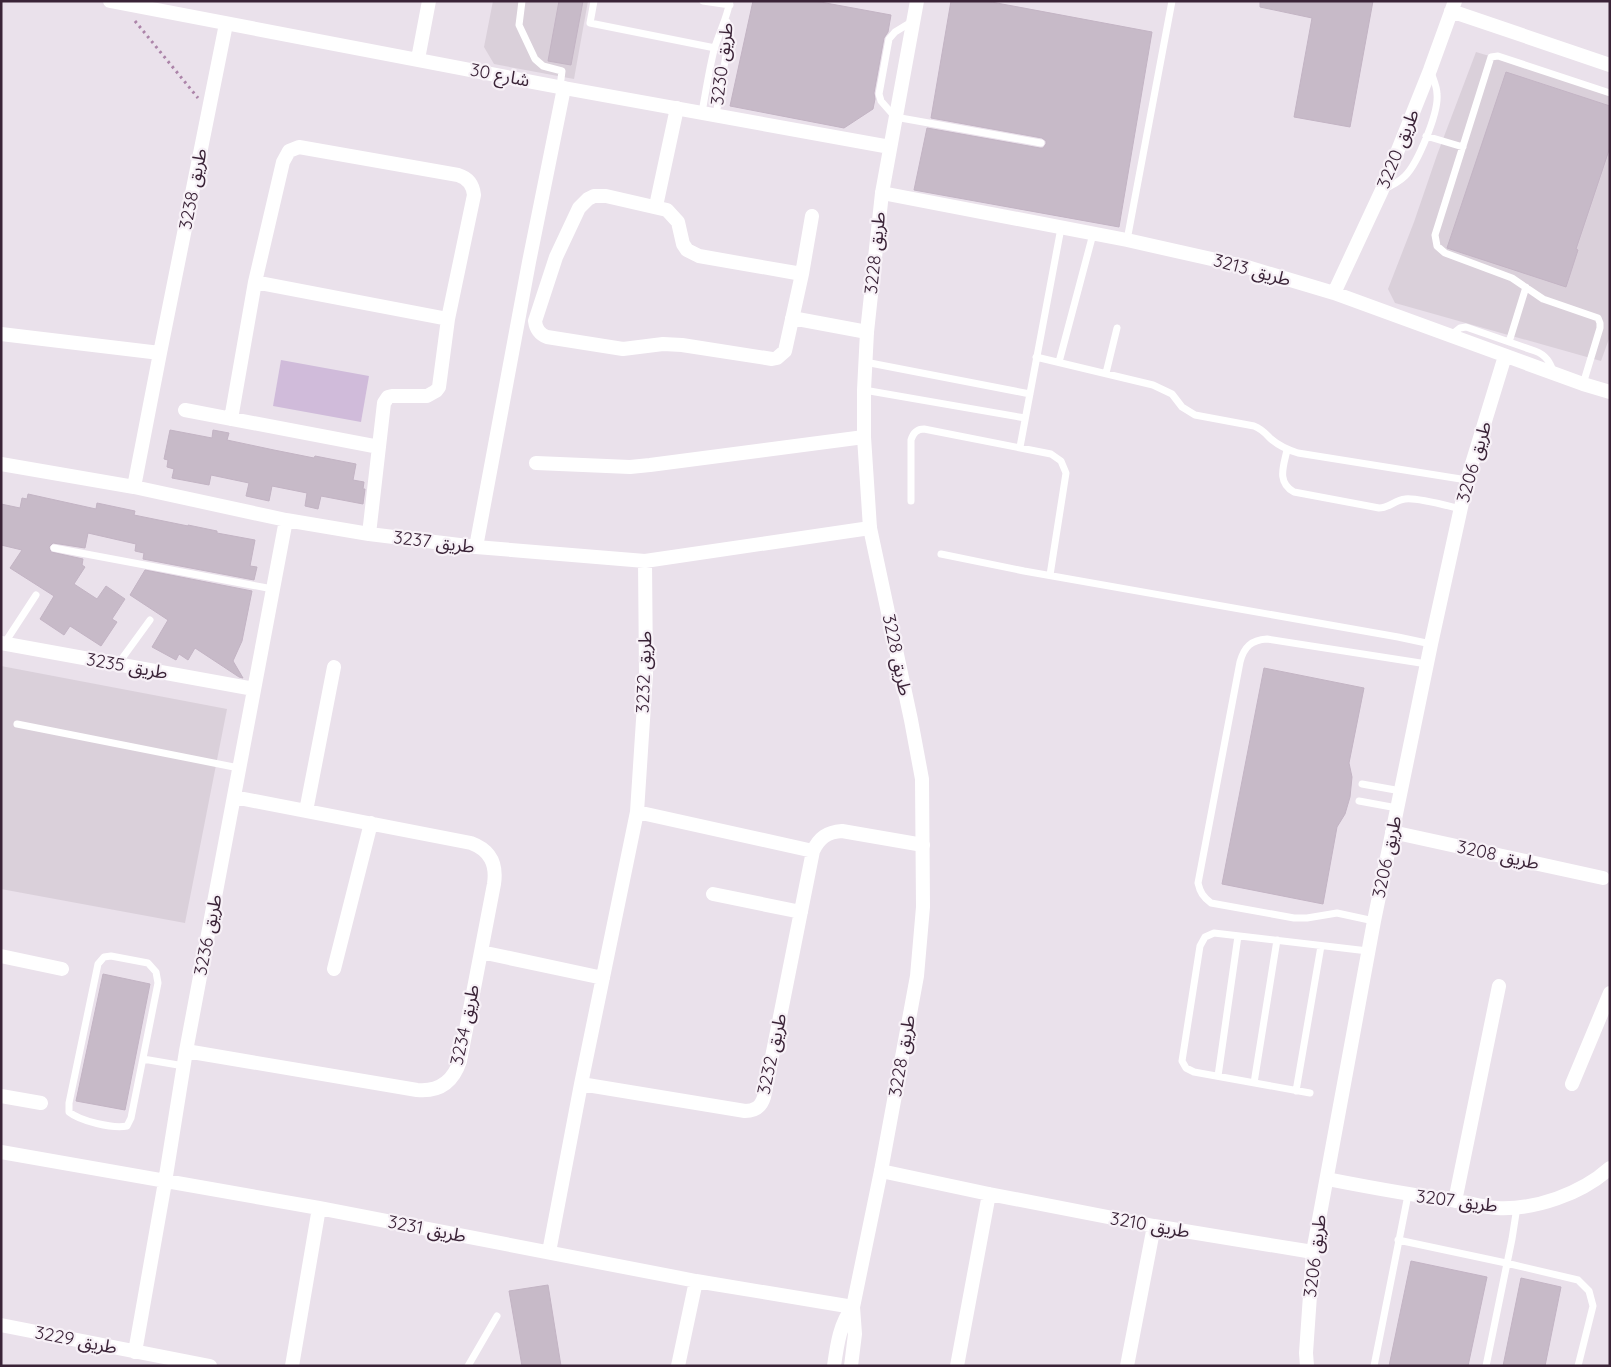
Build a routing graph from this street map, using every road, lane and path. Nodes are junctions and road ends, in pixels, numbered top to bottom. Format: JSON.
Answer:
{"nodes":[{"id":1,"x":429,"y":1,"type":"edge"},
{"id":2,"x":522,"y":1,"type":"edge"},
{"id":3,"x":594,"y":1,"type":"edge"},
{"id":4,"x":703,"y":1,"type":"edge"},
{"id":5,"x":917,"y":1,"type":"edge"},
{"id":6,"x":1172,"y":1,"type":"edge"},
{"id":7,"x":115,"y":2,"type":"edge"},
{"id":8,"x":730,"y":3,"type":"edge"},
{"id":9,"x":1453,"y":6,"type":"edge"},
{"id":10,"x":728,"y":14,"type":"junction"},
{"id":11,"x":913,"y":20,"type":"junction"},
{"id":12,"x":226,"y":24,"type":"junction"},
{"id":13,"x":715,"y":48,"type":"junction"},
{"id":14,"x":418,"y":59,"type":"junction"},
{"id":15,"x":1610,"y":65,"type":"edge"},
{"id":16,"x":1430,"y":70,"type":"junction"},
{"id":17,"x":562,"y":88,"type":"junction"},
{"id":18,"x":1610,"y":93,"type":"edge"},
{"id":19,"x":677,"y":108,"type":"junction"},
{"id":20,"x":209,"y":111,"type":"junction"},
{"id":21,"x":709,"y":113,"type":"junction"},
{"id":22,"x":895,"y":117,"type":"junction"},
{"id":23,"x":1426,"y":136,"type":"junction"},
{"id":24,"x":1041,"y":143,"type":"dead end"},
{"id":25,"x":890,"y":146,"type":"junction"},
{"id":26,"x":1463,"y":148,"type":"junction"},
{"id":27,"x":1382,"y":190,"type":"junction"},
{"id":28,"x":882,"y":193,"type":"junction"},
{"id":29,"x":656,"y":206,"type":"junction"},
{"id":30,"x":812,"y":216,"type":"dead end"},
{"id":31,"x":1061,"y":228,"type":"junction"},
{"id":32,"x":1093,"y":234,"type":"junction"},
{"id":33,"x":1127,"y":240,"type":"junction"},
{"id":34,"x":802,"y":274,"type":"junction"},
{"id":35,"x":255,"y":282,"type":"junction"},
{"id":36,"x":1526,"y":287,"type":"junction"},
{"id":37,"x":1334,"y":293,"type":"junction"},
{"id":38,"x":792,"y":318,"type":"junction"},
{"id":39,"x":448,"y":319,"type":"junction"},
{"id":40,"x":1117,"y":328,"type":"dead end"},
{"id":41,"x":867,"y":332,"type":"junction"},
{"id":42,"x":1,"y":334,"type":"edge"},
{"id":43,"x":1450,"y":336,"type":"junction"},
{"id":44,"x":1509,"y":342,"type":"junction"},
{"id":45,"x":160,"y":354,"type":"junction"},
{"id":46,"x":1505,"y":356,"type":"junction"},
{"id":47,"x":1036,"y":357,"type":"junction"},
{"id":48,"x":865,"y":362,"type":"junction"},
{"id":49,"x":1059,"y":362,"type":"junction"},
{"id":50,"x":1106,"y":373,"type":"junction"},
{"id":51,"x":1554,"y":374,"type":"junction"},
{"id":52,"x":1583,"y":384,"type":"junction"},
{"id":53,"x":864,"y":390,"type":"junction"},
{"id":54,"x":1610,"y":392,"type":"edge"},
{"id":55,"x":1030,"y":394,"type":"junction"},
{"id":56,"x":185,"y":410,"type":"dead end"},
{"id":57,"x":1025,"y":418,"type":"junction"},
{"id":58,"x":231,"y":419,"type":"junction"},
{"id":59,"x":864,"y":437,"type":"junction"},
{"id":60,"x":379,"y":446,"type":"junction"},
{"id":61,"x":1020,"y":447,"type":"junction"},
{"id":62,"x":1287,"y":450,"type":"junction"},
{"id":63,"x":536,"y":463,"type":"dead end"},
{"id":64,"x":1,"y":464,"type":"edge"},
{"id":65,"x":1467,"y":480,"type":"junction"},
{"id":66,"x":134,"y":487,"type":"junction"},
{"id":67,"x":911,"y":501,"type":"dead end"},
{"id":68,"x":1461,"y":508,"type":"junction"},
{"id":69,"x":286,"y":520,"type":"junction"},
{"id":70,"x":870,"y":528,"type":"junction"},
{"id":71,"x":369,"y":534,"type":"junction"},
{"id":72,"x":476,"y":547,"type":"junction"},
{"id":73,"x":54,"y":548,"type":"dead end"},
{"id":74,"x":941,"y":554,"type":"dead end"},
{"id":75,"x":645,"y":561,"type":"junction"},
{"id":76,"x":1050,"y":575,"type":"junction"},
{"id":77,"x":272,"y":589,"type":"junction"},
{"id":78,"x":36,"y":595,"type":"dead end"},
{"id":79,"x":150,"y":620,"type":"dead end"},
{"id":80,"x":2,"y":644,"type":"edge"},
{"id":81,"x":1431,"y":644,"type":"junction"},
{"id":82,"x":1427,"y":664,"type":"junction"},
{"id":83,"x":118,"y":665,"type":"junction"},
{"id":84,"x":334,"y":667,"type":"dead end"},
{"id":85,"x":254,"y":689,"type":"junction"},
{"id":86,"x":17,"y":724,"type":"dead end"},
{"id":87,"x":239,"y":768,"type":"junction"},
{"id":88,"x":1362,"y":784,"type":"dead end"},
{"id":89,"x":1401,"y":791,"type":"junction"},
{"id":90,"x":234,"y":797,"type":"junction"},
{"id":91,"x":1359,"y":801,"type":"dead end"},
{"id":92,"x":1397,"y":808,"type":"junction"},
{"id":93,"x":306,"y":811,"type":"junction"},
{"id":94,"x":637,"y":812,"type":"junction"},
{"id":95,"x":371,"y":824,"type":"junction"},
{"id":96,"x":1392,"y":832,"type":"junction"},
{"id":97,"x":923,"y":845,"type":"junction"},
{"id":98,"x":813,"y":851,"type":"junction"},
{"id":99,"x":1603,"y":878,"type":"dead end"},
{"id":100,"x":712,"y":894,"type":"dead end"},
{"id":101,"x":801,"y":912,"type":"junction"},
{"id":102,"x":1374,"y":921,"type":"junction"},
{"id":103,"x":1238,"y":936,"type":"junction"},
{"id":104,"x":1276,"y":940,"type":"junction"},
{"id":105,"x":1321,"y":946,"type":"junction"},
{"id":106,"x":1368,"y":951,"type":"junction"},
{"id":107,"x":481,"y":952,"type":"junction"},
{"id":108,"x":1,"y":956,"type":"edge"},
{"id":109,"x":334,"y":968,"type":"dead end"},
{"id":110,"x":62,"y":969,"type":"dead end"},
{"id":111,"x":603,"y":978,"type":"junction"},
{"id":112,"x":1499,"y":986,"type":"dead end"},
{"id":113,"x":1610,"y":993,"type":"edge"},
{"id":114,"x":186,"y":1051,"type":"junction"},
{"id":115,"x":143,"y":1059,"type":"junction"},
{"id":116,"x":184,"y":1066,"type":"junction"},
{"id":117,"x":1218,"y":1076,"type":"junction"},
{"id":118,"x":1254,"y":1083,"type":"junction"},
{"id":119,"x":582,"y":1084,"type":"junction"},
{"id":120,"x":1572,"y":1084,"type":"dead end"},
{"id":121,"x":1296,"y":1091,"type":"junction"},
{"id":122,"x":1310,"y":1094,"type":"dead end"},
{"id":123,"x":1,"y":1096,"type":"edge"},
{"id":124,"x":41,"y":1103,"type":"dead end"},
{"id":125,"x":1,"y":1153,"type":"edge"},
{"id":126,"x":1610,"y":1168,"type":"edge"},
{"id":127,"x":881,"y":1171,"type":"junction"},
{"id":128,"x":1327,"y":1179,"type":"junction"},
{"id":129,"x":165,"y":1182,"type":"junction"},
{"id":130,"x":989,"y":1194,"type":"junction"},
{"id":131,"x":1408,"y":1195,"type":"junction"},
{"id":132,"x":1455,"y":1201,"type":"junction"},
{"id":133,"x":1517,"y":1206,"type":"junction"},
{"id":134,"x":318,"y":1208,"type":"junction"},
{"id":135,"x":1154,"y":1226,"type":"junction"},
{"id":136,"x":1398,"y":1240,"type":"junction"},
{"id":137,"x":549,"y":1252,"type":"junction"},
{"id":138,"x":1313,"y":1252,"type":"junction"},
{"id":139,"x":1506,"y":1263,"type":"junction"},
{"id":140,"x":696,"y":1281,"type":"junction"},
{"id":141,"x":853,"y":1306,"type":"junction"},
{"id":142,"x":497,"y":1316,"type":"dead end"},
{"id":143,"x":1,"y":1325,"type":"edge"},
{"id":144,"x":135,"y":1352,"type":"junction"},
{"id":145,"x":210,"y":1366,"type":"edge"},
{"id":146,"x":292,"y":1366,"type":"edge"},
{"id":147,"x":468,"y":1366,"type":"edge"},
{"id":148,"x":678,"y":1366,"type":"edge"},
{"id":149,"x":834,"y":1366,"type":"edge"},
{"id":150,"x":851,"y":1366,"type":"edge"},
{"id":151,"x":957,"y":1366,"type":"edge"},
{"id":152,"x":1127,"y":1366,"type":"edge"},
{"id":153,"x":1307,"y":1366,"type":"edge"},
{"id":154,"x":1374,"y":1366,"type":"edge"},
{"id":155,"x":1486,"y":1366,"type":"edge"},
{"id":156,"x":1578,"y":1366,"type":"edge"}],
"edges":[{"from":1,"to":14,"type":"street"},
{"from":2,"to":17,"type":"lane"},
{"from":3,"to":13,"type":"lane"},
{"from":4,"to":8,"type":"lane"},
{"from":5,"to":11,"type":"street","name":"طريق 3228"},
{"from":6,"to":33,"type":"lane"},
{"from":7,"to":12,"type":"street","name":"شارع 30"},
{"from":7,"to":20,"type":"path"},
{"from":8,"to":10,"type":"lane","name":"طريق 3230"},
{"from":9,"to":15,"type":"street"},
{"from":9,"to":16,"type":"street","name":"طريق 3220"},
{"from":10,"to":13,"type":"lane","name":"طريق 3230"},
{"from":10,"to":21,"type":"lane","name":"طريق 3230"},
{"from":11,"to":22,"type":"street","name":"طريق 3228"},
{"from":11,"to":22,"type":"lane"},
{"from":12,"to":14,"type":"street","name":"شارع 30"},
{"from":12,"to":20,"type":"street","name":"طريق 3238"},
{"from":13,"to":21,"type":"lane","name":"طريق 3230"},
{"from":14,"to":17,"type":"street","name":"شارع 30"},
{"from":16,"to":23,"type":"lane"},
{"from":16,"to":27,"type":"street","name":"طريق 3220"},
{"from":17,"to":19,"type":"street","name":"شارع 30"},
{"from":17,"to":72,"type":"street"},
{"from":18,"to":26,"type":"lane"},
{"from":19,"to":21,"type":"street","name":"شارع 30"},
{"from":19,"to":29,"type":"street"},
{"from":20,"to":45,"type":"street","name":"طريق 3238"},
{"from":21,"to":25,"type":"street","name":"شارع 30"},
{"from":22,"to":24,"type":"lane"},
{"from":22,"to":25,"type":"street","name":"طريق 3228"},
{"from":23,"to":26,"type":"lane"},
{"from":23,"to":27,"type":"lane"},
{"from":25,"to":28,"type":"street","name":"طريق 3228"},
{"from":26,"to":36,"type":"lane"},
{"from":27,"to":37,"type":"street","name":"طريق 3220"},
{"from":28,"to":31,"type":"street","name":"طريق 3213"},
{"from":28,"to":41,"type":"street","name":"طريق 3228"},
{"from":29,"to":34,"type":"street"},
{"from":29,"to":38,"type":"street"},
{"from":30,"to":34,"type":"street"},
{"from":31,"to":32,"type":"street","name":"طريق 3213"},
{"from":31,"to":47,"type":"lane"},
{"from":32,"to":33,"type":"street","name":"طريق 3213"},
{"from":32,"to":49,"type":"lane"},
{"from":33,"to":37,"type":"street","name":"طريق 3213"},
{"from":34,"to":38,"type":"street"},
{"from":35,"to":39,"type":"street"},
{"from":35,"to":39,"type":"street"},
{"from":35,"to":58,"type":"street"},
{"from":36,"to":44,"type":"lane"},
{"from":36,"to":52,"type":"lane"},
{"from":37,"to":43,"type":"street","name":"طريق 3213"},
{"from":38,"to":41,"type":"street"},
{"from":39,"to":60,"type":"street"},
{"from":40,"to":50,"type":"lane"},
{"from":41,"to":48,"type":"street","name":"طريق 3228"},
{"from":42,"to":45,"type":"street"},
{"from":43,"to":44,"type":"lane"},
{"from":43,"to":46,"type":"street","name":"طريق 3213"},
{"from":44,"to":51,"type":"lane"},
{"from":45,"to":66,"type":"street","name":"طريق 3238"},
{"from":46,"to":51,"type":"street","name":"طريق 3213"},
{"from":46,"to":65,"type":"street","name":"طريق 3206"},
{"from":47,"to":49,"type":"lane"},
{"from":47,"to":55,"type":"lane"},
{"from":48,"to":53,"type":"street","name":"طريق 3228"},
{"from":48,"to":55,"type":"lane"},
{"from":49,"to":50,"type":"lane"},
{"from":50,"to":62,"type":"lane"},
{"from":51,"to":52,"type":"street","name":"طريق 3213"},
{"from":52,"to":54,"type":"street","name":"طريق 3213"},
{"from":53,"to":57,"type":"lane"},
{"from":53,"to":59,"type":"street","name":"طريق 3228"},
{"from":55,"to":57,"type":"lane"},
{"from":56,"to":58,"type":"street"},
{"from":57,"to":61,"type":"lane"},
{"from":58,"to":60,"type":"street"},
{"from":59,"to":63,"type":"street"},
{"from":59,"to":70,"type":"street","name":"طريق 3228"},
{"from":60,"to":71,"type":"street"},
{"from":61,"to":67,"type":"lane"},
{"from":61,"to":76,"type":"lane"},
{"from":62,"to":65,"type":"lane"},
{"from":62,"to":68,"type":"lane"},
{"from":64,"to":66,"type":"street","name":"طريق 3237"},
{"from":65,"to":68,"type":"street","name":"طريق 3206"},
{"from":66,"to":69,"type":"street","name":"طريق 3237"},
{"from":68,"to":81,"type":"street","name":"طريق 3206"},
{"from":69,"to":71,"type":"street","name":"طريق 3237"},
{"from":69,"to":77,"type":"street","name":"طريق 3236"},
{"from":70,"to":75,"type":"street","name":"طريق 3237"},
{"from":70,"to":97,"type":"street","name":"طريق 3228"},
{"from":71,"to":72,"type":"street","name":"طريق 3237"},
{"from":72,"to":75,"type":"street","name":"طريق 3237"},
{"from":73,"to":77,"type":"lane"},
{"from":74,"to":76,"type":"lane"},
{"from":75,"to":94,"type":"street","name":"طريق 3232"},
{"from":76,"to":81,"type":"lane"},
{"from":77,"to":85,"type":"street","name":"طريق 3236"},
{"from":78,"to":80,"type":"lane"},
{"from":79,"to":83,"type":"lane"},
{"from":80,"to":83,"type":"street","name":"طريق 3235"},
{"from":81,"to":82,"type":"street","name":"طريق 3206"},
{"from":82,"to":89,"type":"street","name":"طريق 3206"},
{"from":82,"to":102,"type":"lane"},
{"from":83,"to":85,"type":"street","name":"طريق 3235"},
{"from":84,"to":93,"type":"street"},
{"from":85,"to":87,"type":"street","name":"طريق 3236"},
{"from":86,"to":87,"type":"lane"},
{"from":87,"to":90,"type":"street","name":"طريق 3236"},
{"from":88,"to":89,"type":"lane"},
{"from":89,"to":92,"type":"street","name":"طريق 3206"},
{"from":90,"to":93,"type":"street","name":"طريق 3234"},
{"from":90,"to":114,"type":"street","name":"طريق 3236"},
{"from":91,"to":92,"type":"lane"},
{"from":92,"to":96,"type":"street","name":"طريق 3206"},
{"from":93,"to":95,"type":"street","name":"طريق 3234"},
{"from":94,"to":98,"type":"street"},
{"from":94,"to":111,"type":"street","name":"طريق 3232"},
{"from":95,"to":107,"type":"street","name":"طريق 3234"},
{"from":95,"to":109,"type":"street"},
{"from":96,"to":99,"type":"street","name":"طريق 3208"},
{"from":96,"to":102,"type":"street","name":"طريق 3206"},
{"from":97,"to":98,"type":"street"},
{"from":97,"to":127,"type":"street","name":"طريق 3228"},
{"from":98,"to":101,"type":"street","name":"طريق 3232"},
{"from":100,"to":101,"type":"street"},
{"from":101,"to":119,"type":"street","name":"طريق 3232"},
{"from":102,"to":106,"type":"street","name":"طريق 3206"},
{"from":103,"to":104,"type":"lane"},
{"from":103,"to":117,"type":"lane"},
{"from":103,"to":117,"type":"lane"},
{"from":104,"to":105,"type":"lane"},
{"from":104,"to":118,"type":"lane"},
{"from":105,"to":106,"type":"lane"},
{"from":105,"to":121,"type":"lane"},
{"from":106,"to":128,"type":"street","name":"طريق 3206"},
{"from":107,"to":111,"type":"street"},
{"from":107,"to":114,"type":"street","name":"طريق 3234"},
{"from":108,"to":110,"type":"street"},
{"from":111,"to":119,"type":"street","name":"طريق 3232"},
{"from":112,"to":132,"type":"street"},
{"from":113,"to":120,"type":"street"},
{"from":114,"to":116,"type":"street","name":"طريق 3236"},
{"from":115,"to":115,"type":"lane"},
{"from":115,"to":116,"type":"lane"},
{"from":116,"to":129,"type":"street","name":"طريق 3236"},
{"from":117,"to":118,"type":"lane"},
{"from":118,"to":121,"type":"lane"},
{"from":119,"to":137,"type":"street","name":"طريق 3232"},
{"from":121,"to":122,"type":"lane"},
{"from":123,"to":124,"type":"street"},
{"from":125,"to":129,"type":"street","name":"طريق 3231"},
{"from":126,"to":133,"type":"street","name":"طريق 3207"},
{"from":127,"to":130,"type":"street","name":"طريق 3210"},
{"from":127,"to":141,"type":"street","name":"طريق 3228"},
{"from":128,"to":131,"type":"street","name":"طريق 3207"},
{"from":128,"to":138,"type":"street","name":"طريق 3206"},
{"from":129,"to":134,"type":"street","name":"طريق 3231"},
{"from":129,"to":144,"type":"street","name":"طريق 3236"},
{"from":130,"to":135,"type":"street","name":"طريق 3210"},
{"from":130,"to":151,"type":"street"},
{"from":131,"to":132,"type":"street","name":"طريق 3207"},
{"from":131,"to":136,"type":"lane"},
{"from":132,"to":133,"type":"street","name":"طريق 3207"},
{"from":133,"to":139,"type":"lane"},
{"from":134,"to":137,"type":"street","name":"طريق 3231"},
{"from":134,"to":146,"type":"street"},
{"from":135,"to":138,"type":"street","name":"طريق 3210"},
{"from":135,"to":152,"type":"street"},
{"from":136,"to":139,"type":"lane"},
{"from":136,"to":154,"type":"lane"},
{"from":137,"to":140,"type":"street","name":"طريق 3231"},
{"from":138,"to":153,"type":"street","name":"طريق 3206"},
{"from":139,"to":155,"type":"lane"},
{"from":139,"to":156,"type":"lane"},
{"from":140,"to":141,"type":"street","name":"طريق 3231"},
{"from":140,"to":148,"type":"street"},
{"from":141,"to":149,"type":"street","name":"طريق 3228"},
{"from":141,"to":150,"type":"street","name":"طريق 3228"},
{"from":142,"to":147,"type":"lane"},
{"from":143,"to":144,"type":"street","name":"طريق 3229"},
{"from":144,"to":145,"type":"street","name":"طريق 3229"}]}
